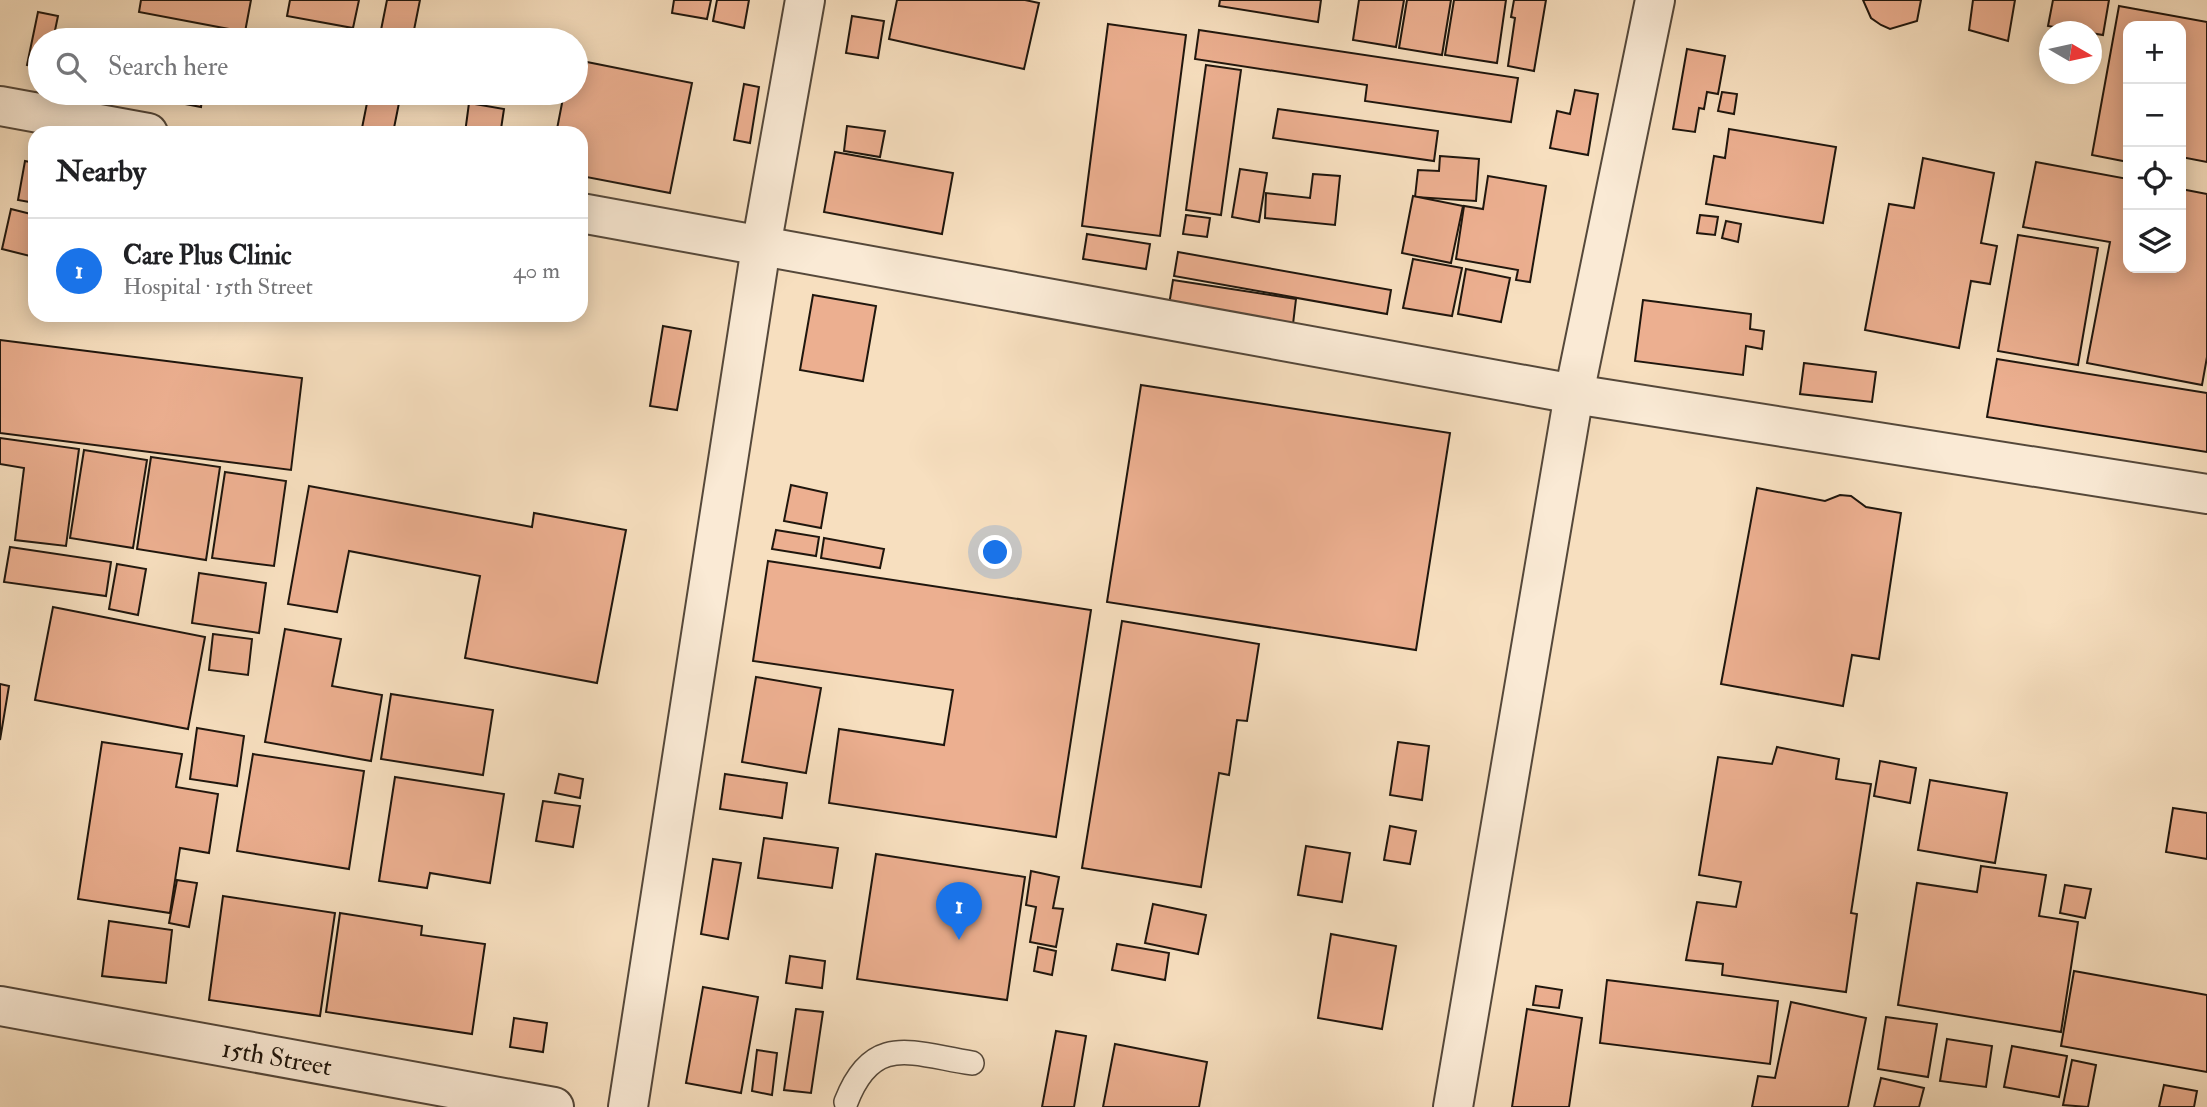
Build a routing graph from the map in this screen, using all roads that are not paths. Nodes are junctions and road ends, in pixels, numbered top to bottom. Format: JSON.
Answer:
{"nodes":[{"id":1,"x":805,"y":0,"type":"edge"},
{"id":2,"x":1655,"y":0,"type":"edge"},
{"id":3,"x":0,"y":106,"type":"edge"},
{"id":4,"x":110,"y":126,"type":"edge"},
{"id":5,"x":588,"y":214,"type":"edge"},
{"id":6,"x":761,"y":247,"type":"junction"},
{"id":7,"x":1574,"y":394,"type":"junction"},
{"id":8,"x":2207,"y":494,"type":"edge"},
{"id":9,"x":0,"y":1006,"type":"edge"},
{"id":10,"x":972,"y":1063,"type":"dead end"},
{"id":11,"x":846,"y":1101,"type":"dead end"},
{"id":12,"x":554,"y":1107,"type":"edge"},
{"id":13,"x":628,"y":1107,"type":"edge"},
{"id":14,"x":1453,"y":1107,"type":"edge"}],
"edges":[{"from":1,"to":6,"type":"street"},
{"from":2,"to":7,"type":"street"},
{"from":3,"to":4,"type":"street"},
{"from":5,"to":6,"type":"street"},
{"from":6,"to":7,"type":"street"},
{"from":6,"to":13,"type":"street"},
{"from":7,"to":8,"type":"street"},
{"from":7,"to":14,"type":"street"},
{"from":9,"to":12,"type":"street","name":"15th Street"},
{"from":10,"to":11,"type":"lane"}]}
